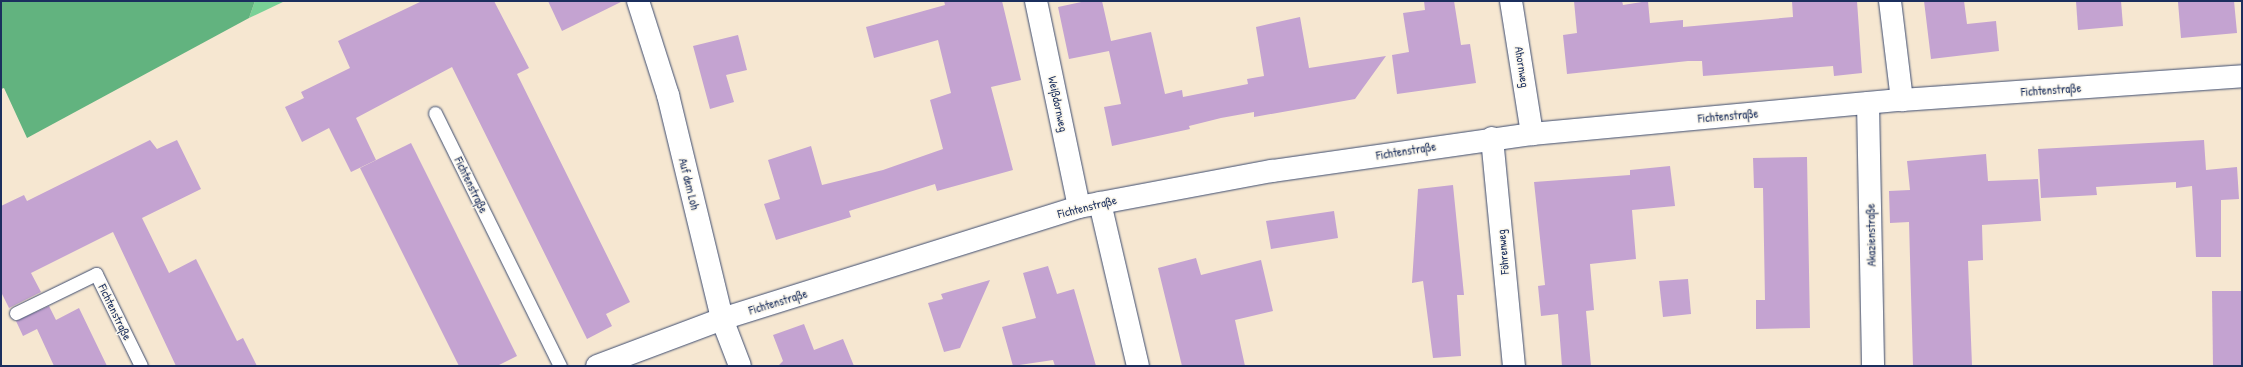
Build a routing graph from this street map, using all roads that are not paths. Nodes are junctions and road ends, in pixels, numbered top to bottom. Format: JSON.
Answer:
{"nodes":[{"id":1,"x":638,"y":1,"type":"edge"},
{"id":2,"x":1036,"y":1,"type":"edge"},
{"id":3,"x":1511,"y":1,"type":"edge"},
{"id":4,"x":1890,"y":1,"type":"edge"},
{"id":5,"x":2242,"y":76,"type":"edge"},
{"id":6,"x":1902,"y":100,"type":"junction"},
{"id":7,"x":1868,"y":103,"type":"junction"},
{"id":8,"x":435,"y":113,"type":"dead end"},
{"id":9,"x":1532,"y":134,"type":"junction"},
{"id":10,"x":1492,"y":138,"type":"junction"},
{"id":11,"x":1089,"y":205,"type":"junction"},
{"id":12,"x":16,"y":313,"type":"dead end"},
{"id":13,"x":722,"y":319,"type":"junction"},
{"id":14,"x":625,"y":360,"type":"edge"},
{"id":15,"x":141,"y":366,"type":"edge"},
{"id":16,"x":560,"y":366,"type":"edge"},
{"id":17,"x":597,"y":366,"type":"edge"},
{"id":18,"x":740,"y":366,"type":"edge"},
{"id":19,"x":1138,"y":366,"type":"edge"},
{"id":20,"x":1514,"y":366,"type":"edge"},
{"id":21,"x":1873,"y":366,"type":"edge"}],
"edges":[{"from":1,"to":13,"type":"street","name":"Auf dem Loh"},
{"from":2,"to":11,"type":"street","name":"Weißdornweg"},
{"from":3,"to":9,"type":"street","name":"Ahornweg"},
{"from":4,"to":6,"type":"street"},
{"from":5,"to":6,"type":"street","name":"Fichtenstraße"},
{"from":6,"to":7,"type":"street","name":"Fichtenstraße"},
{"from":7,"to":9,"type":"street","name":"Fichtenstraße"},
{"from":7,"to":21,"type":"street","name":"Akazienstraße"},
{"from":8,"to":16,"type":"lane","name":"Fichtenstraße"},
{"from":9,"to":10,"type":"street","name":"Fichtenstraße"},
{"from":10,"to":11,"type":"street","name":"Fichtenstraße"},
{"from":10,"to":20,"type":"street","name":"Föhrenweg"},
{"from":11,"to":13,"type":"street","name":"Fichtenstraße"},
{"from":11,"to":19,"type":"street","name":"Weißdornweg"},
{"from":12,"to":15,"type":"lane","name":"Fichtenstraße"},
{"from":13,"to":14,"type":"street","name":"Fichtenstraße"},
{"from":13,"to":18,"type":"street","name":"Auf dem Loh"},
{"from":14,"to":17,"type":"street","name":"Fichtenstraße"}]}
